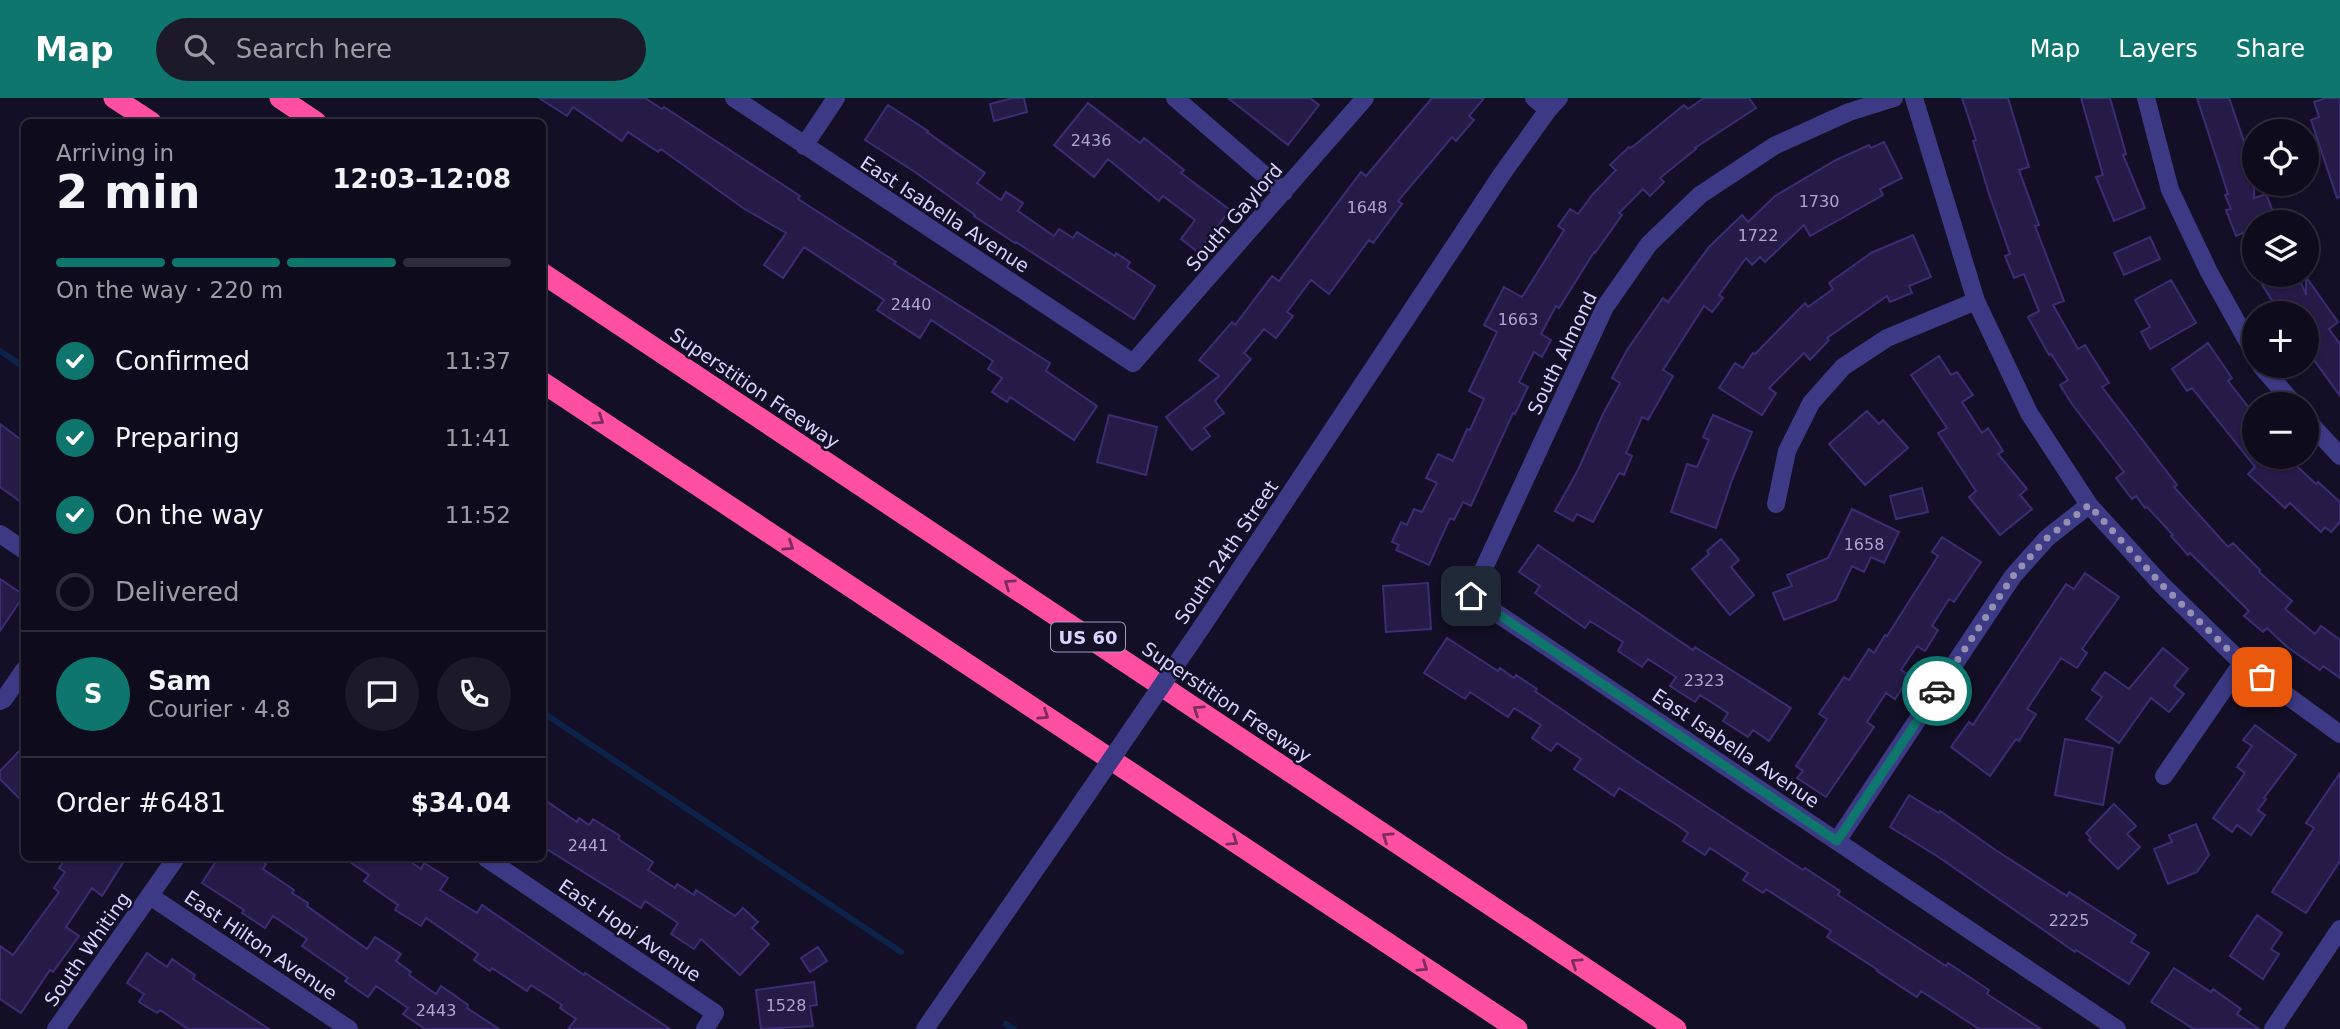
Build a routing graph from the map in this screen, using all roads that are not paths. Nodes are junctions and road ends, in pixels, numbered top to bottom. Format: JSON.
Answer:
{"nodes":[{"id":1,"x":114,"y":98,"type":"edge"},
{"id":2,"x":280,"y":98,"type":"edge"},
{"id":3,"x":734,"y":98,"type":"edge"},
{"id":4,"x":836,"y":98,"type":"edge"},
{"id":5,"x":1175,"y":98,"type":"edge"},
{"id":6,"x":1365,"y":98,"type":"edge"},
{"id":7,"x":1894,"y":98,"type":"edge"},
{"id":8,"x":1914,"y":98,"type":"edge"},
{"id":9,"x":2146,"y":98,"type":"edge"},
{"id":10,"x":1547,"y":102,"type":"edge"},
{"id":11,"x":146,"y":119,"type":"edge"},
{"id":12,"x":312,"y":119,"type":"edge"},
{"id":13,"x":804,"y":146,"type":"junction"},
{"id":14,"x":1284,"y":192,"type":"junction"},
{"id":15,"x":546,"y":276,"type":"edge"},
{"id":16,"x":1976,"y":301,"type":"junction"},
{"id":17,"x":2242,"y":331,"type":"edge"},
{"id":18,"x":1133,"y":363,"type":"joint"},
{"id":19,"x":2271,"y":378,"type":"edge"},
{"id":20,"x":546,"y":385,"type":"edge"},
{"id":21,"x":2284,"y":392,"type":"edge"},
{"id":22,"x":2319,"y":433,"type":"edge"},
{"id":23,"x":2340,"y":456,"type":"edge"},
{"id":24,"x":1776,"y":504,"type":"dead end"},
{"id":25,"x":2089,"y":505,"type":"junction"},
{"id":26,"x":0,"y":534,"type":"edge"},
{"id":27,"x":21,"y":548,"type":"edge"},
{"id":28,"x":1471,"y":596,"type":"joint"},
{"id":29,"x":2242,"y":663,"type":"junction"},
{"id":30,"x":21,"y":674,"type":"edge"},
{"id":31,"x":0,"y":701,"type":"edge"},
{"id":32,"x":2340,"y":734,"type":"edge"},
{"id":33,"x":2164,"y":776,"type":"dead end"},
{"id":34,"x":1837,"y":841,"type":"junction"},
{"id":35,"x":174,"y":861,"type":"edge"},
{"id":36,"x":490,"y":861,"type":"edge"},
{"id":37,"x":150,"y":896,"type":"junction"},
{"id":38,"x":2340,"y":929,"type":"edge"},
{"id":39,"x":1511,"y":1026,"type":"edge"},
{"id":40,"x":56,"y":1029,"type":"edge"},
{"id":41,"x":349,"y":1029,"type":"edge"},
{"id":42,"x":705,"y":1029,"type":"edge"},
{"id":43,"x":925,"y":1029,"type":"edge"},
{"id":44,"x":1676,"y":1029,"type":"edge"},
{"id":45,"x":2117,"y":1029,"type":"edge"},
{"id":46,"x":2273,"y":1029,"type":"edge"}],
"edges":[{"from":1,"to":11,"type":"highway"},
{"from":2,"to":12,"type":"highway"},
{"from":3,"to":13,"type":"street","name":"East Isabella Avenue"},
{"from":4,"to":13,"type":"street"},
{"from":5,"to":14,"type":"street"},
{"from":6,"to":14,"type":"street","name":"South Gaylord"},
{"from":7,"to":28,"type":"street","name":"South Almond"},
{"from":8,"to":16,"type":"street"},
{"from":9,"to":17,"type":"street"},
{"from":10,"to":43,"type":"street","name":"South 24th Street","bridge":true},
{"from":13,"to":18,"type":"street","name":"East Isabella Avenue"},
{"from":14,"to":18,"type":"street","name":"South Gaylord"},
{"from":44,"to":15,"type":"highway","name":"Superstition Freeway","number":"US 60","one_way":true},
{"from":16,"to":24,"type":"street"},
{"from":16,"to":25,"type":"street"},
{"from":19,"to":21,"type":"street"},
{"from":20,"to":39,"type":"highway","one_way":true},
{"from":22,"to":23,"type":"street"},
{"from":25,"to":29,"type":"street"},
{"from":25,"to":34,"type":"street"},
{"from":26,"to":27,"type":"street"},
{"from":28,"to":34,"type":"street","name":"East Isabella Avenue"},
{"from":29,"to":32,"type":"street"},
{"from":29,"to":33,"type":"street"},
{"from":30,"to":31,"type":"street"},
{"from":34,"to":45,"type":"street","name":"East Isabella Avenue"},
{"from":35,"to":37,"type":"street","name":"South Whiting"},
{"from":36,"to":42,"type":"street","name":"East Hopi Avenue"},
{"from":37,"to":40,"type":"street","name":"South Whiting"},
{"from":37,"to":41,"type":"street","name":"East Hilton Avenue"},
{"from":38,"to":46,"type":"street"}]}
